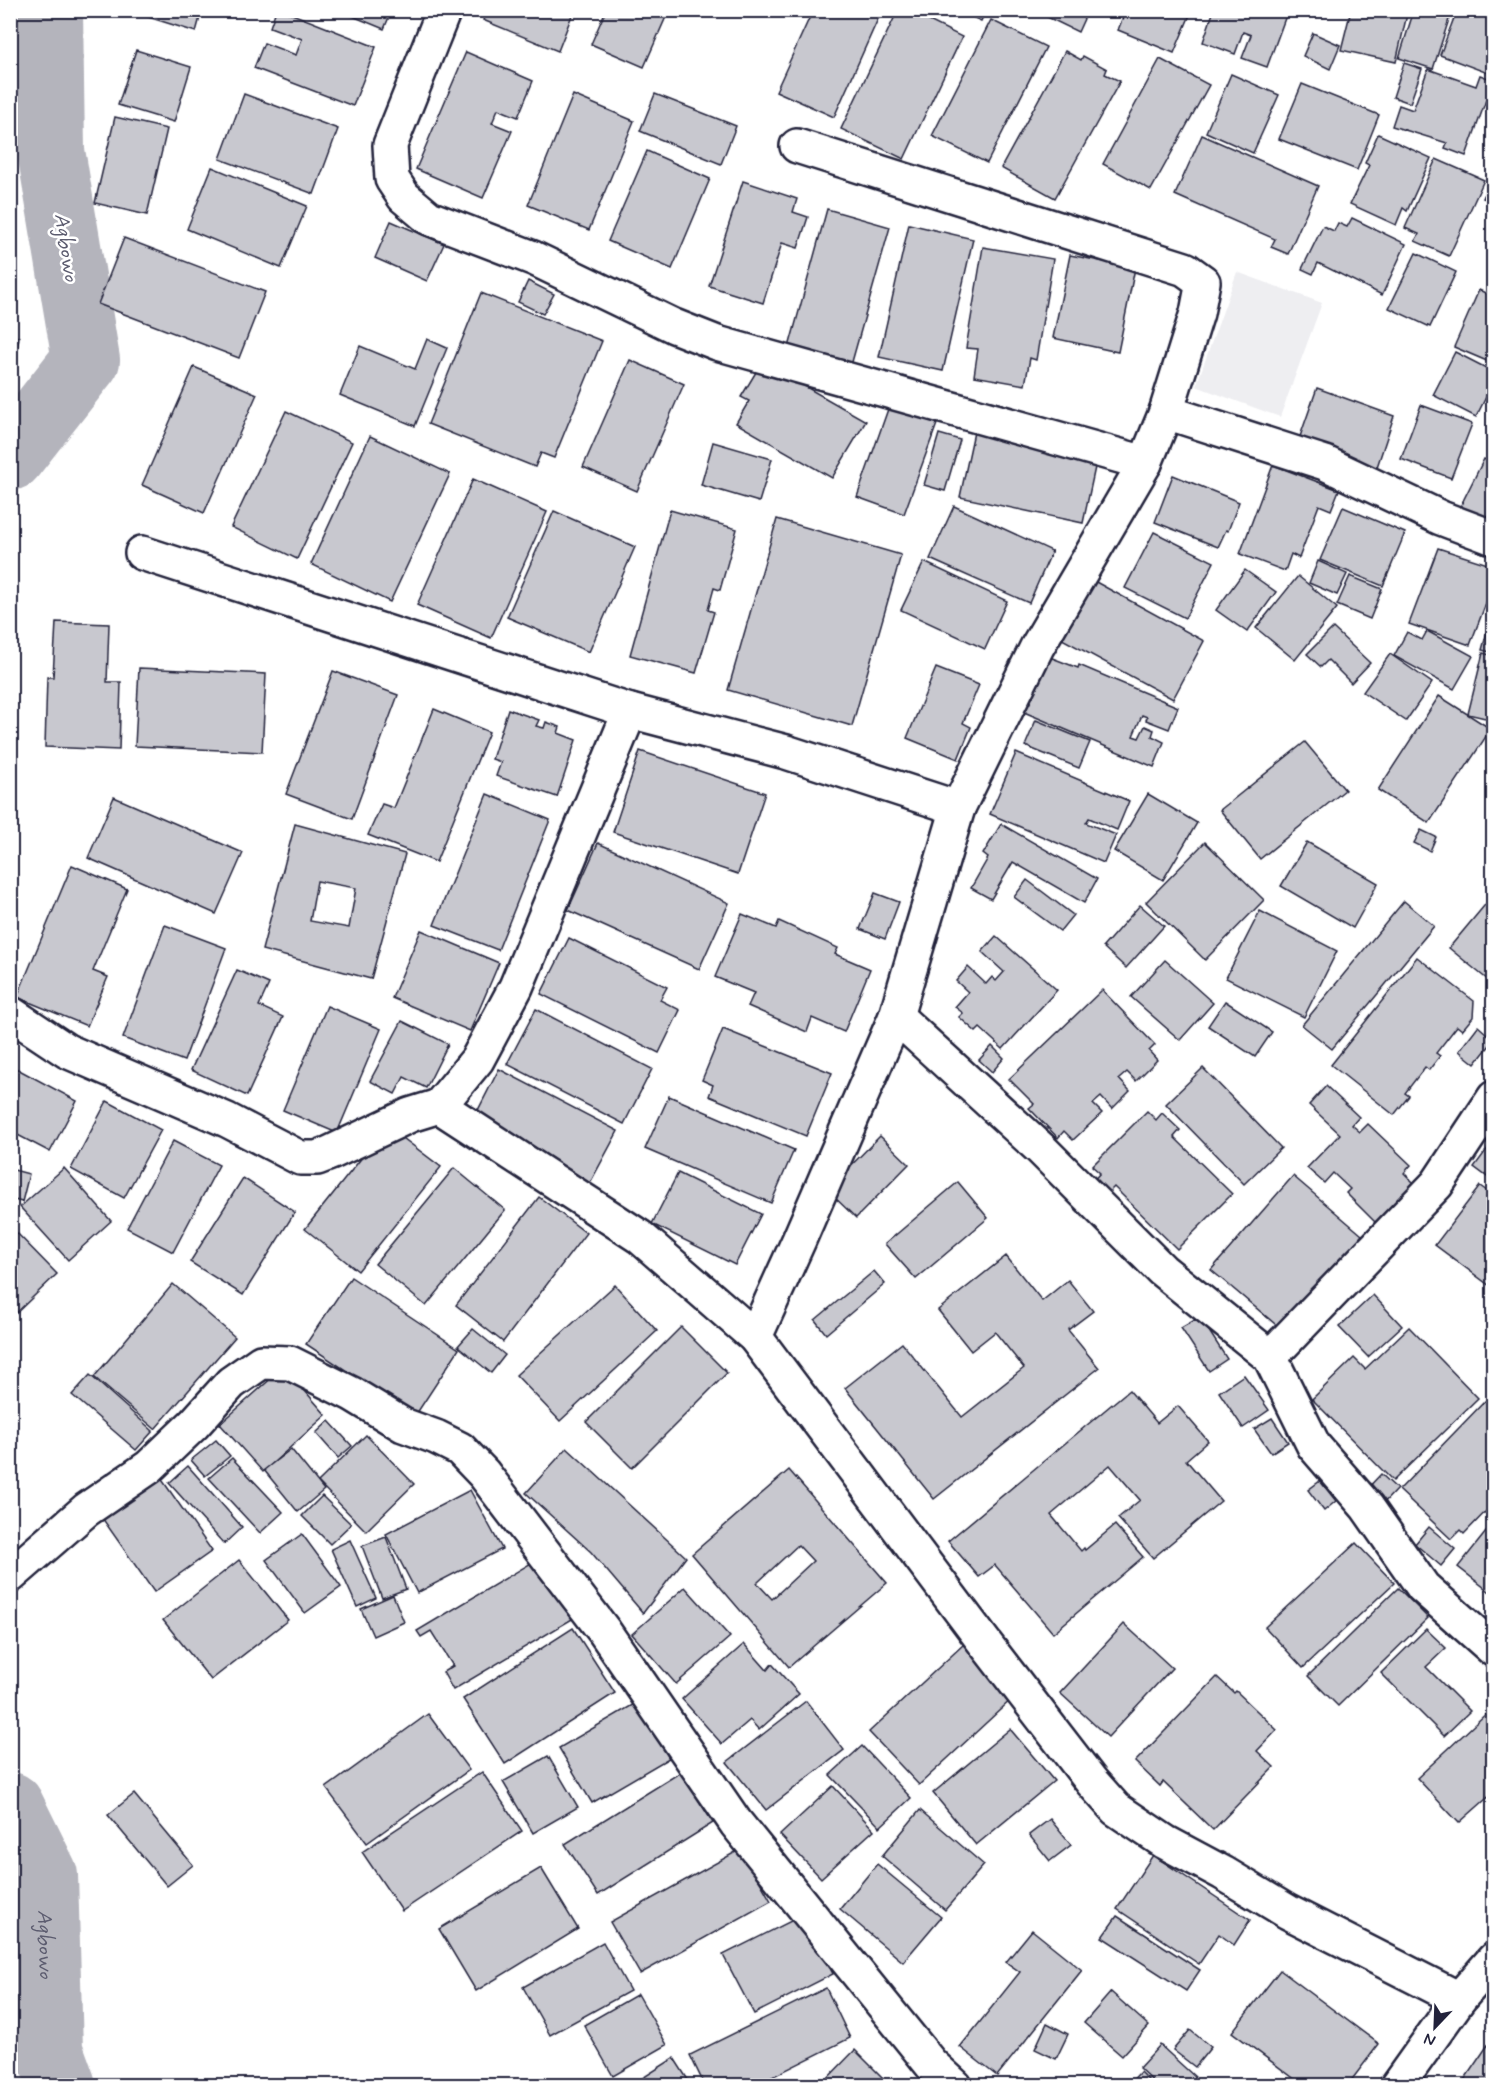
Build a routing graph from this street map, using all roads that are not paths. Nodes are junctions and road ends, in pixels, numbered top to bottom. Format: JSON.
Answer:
{"nodes":[{"id":1,"x":444,"y":10,"type":"edge"},
{"id":2,"x":796,"y":146,"type":"dead end"},
{"id":3,"x":1167,"y":412,"type":"junction"},
{"id":4,"x":1145,"y":463,"type":"junction"},
{"id":5,"x":1494,"y":538,"type":"edge"},
{"id":6,"x":142,"y":553,"type":"dead end"},
{"id":7,"x":630,"y":711,"type":"junction"},
{"id":8,"x":958,"y":807,"type":"junction"},
{"id":9,"x":10,"y":1013,"type":"edge"},
{"id":10,"x":896,"y":1016,"type":"junction"},
{"id":11,"x":1494,"y":1098,"type":"edge"},
{"id":12,"x":439,"y":1106,"type":"junction"},
{"id":13,"x":755,"y":1337,"type":"junction"},
{"id":14,"x":1270,"y":1357,"type":"junction"},
{"id":15,"x":10,"y":1576,"type":"edge"},
{"id":16,"x":1494,"y":1650,"type":"edge"},
{"id":17,"x":1494,"y":1959,"type":"edge"},
{"id":18,"x":1459,"y":1999,"type":"junction"},
{"id":19,"x":955,"y":2085,"type":"edge"},
{"id":20,"x":1397,"y":2085,"type":"edge"}],
"edges":[{"from":1,"to":4,"type":"street"},
{"from":2,"to":3,"type":"street"},
{"from":3,"to":4,"type":"street"},
{"from":3,"to":5,"type":"street"},
{"from":4,"to":8,"type":"street"},
{"from":6,"to":7,"type":"street"},
{"from":7,"to":8,"type":"street"},
{"from":7,"to":12,"type":"street"},
{"from":8,"to":10,"type":"street"},
{"from":9,"to":12,"type":"street"},
{"from":10,"to":13,"type":"street"},
{"from":10,"to":14,"type":"street"},
{"from":11,"to":14,"type":"street"},
{"from":12,"to":13,"type":"street"},
{"from":13,"to":18,"type":"street"},
{"from":14,"to":16,"type":"street"},
{"from":15,"to":19,"type":"street"},
{"from":17,"to":18,"type":"street"},
{"from":18,"to":20,"type":"street"}]}
